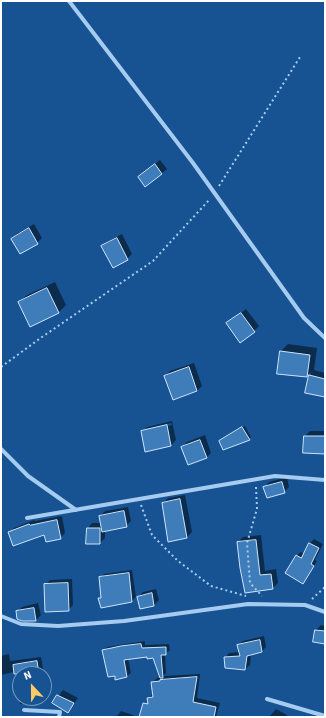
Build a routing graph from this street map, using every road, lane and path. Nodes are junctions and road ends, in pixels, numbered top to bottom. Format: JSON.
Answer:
{"nodes":[{"id":1,"x":69,"y":1,"type":"edge"},
{"id":2,"x":300,"y":57,"type":"dead end"},
{"id":3,"x":215,"y":193,"type":"junction"},
{"id":4,"x":325,"y":338,"type":"edge"},
{"id":5,"x":1,"y":367,"type":"edge"},
{"id":6,"x":1,"y":449,"type":"edge"},
{"id":7,"x":256,"y":480,"type":"junction"},
{"id":8,"x":325,"y":480,"type":"edge"},
{"id":9,"x":139,"y":499,"type":"junction"},
{"id":10,"x":76,"y":510,"type":"junction"},
{"id":11,"x":27,"y":518,"type":"dead end"},
{"id":12,"x":325,"y":587,"type":"edge"},
{"id":13,"x":249,"y":596,"type":"dead end"},
{"id":14,"x":279,"y":605,"type":"junction"},
{"id":15,"x":306,"y":605,"type":"junction"},
{"id":16,"x":325,"y":612,"type":"edge"},
{"id":17,"x":1,"y":616,"type":"edge"},
{"id":18,"x":267,"y":699,"type":"dead end"},
{"id":19,"x":24,"y":710,"type":"dead end"},
{"id":20,"x":325,"y":716,"type":"edge"},
{"id":21,"x":59,"y":717,"type":"edge"}],
"edges":[{"from":1,"to":3,"type":"street"},
{"from":2,"to":3,"type":"path"},
{"from":3,"to":4,"type":"street"},
{"from":3,"to":5,"type":"path"},
{"from":6,"to":10,"type":"street"},
{"from":7,"to":8,"type":"street"},
{"from":7,"to":9,"type":"street"},
{"from":7,"to":14,"type":"path"},
{"from":9,"to":10,"type":"street"},
{"from":9,"to":13,"type":"path"},
{"from":10,"to":11,"type":"street"},
{"from":12,"to":15,"type":"path"},
{"from":14,"to":15,"type":"street"},
{"from":14,"to":17,"type":"street"},
{"from":15,"to":16,"type":"street"},
{"from":18,"to":20,"type":"street"},
{"from":19,"to":21,"type":"street"}]}
